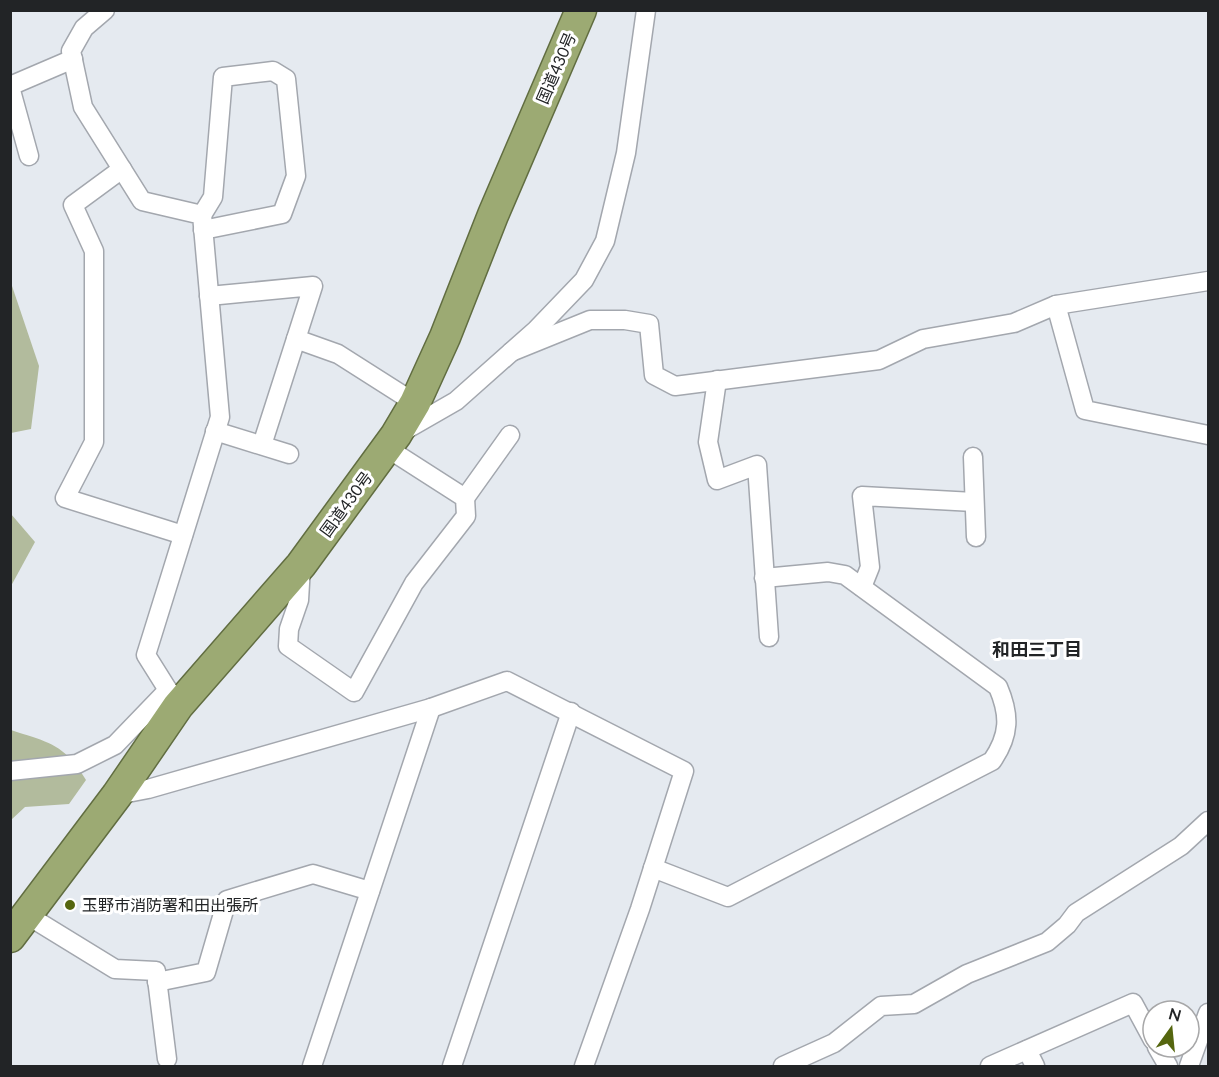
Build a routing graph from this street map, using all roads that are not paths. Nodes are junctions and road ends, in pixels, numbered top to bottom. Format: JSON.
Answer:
{"nodes":[{"id":1,"x":105,"y":10,"type":"edge"},
{"id":2,"x":581,"y":10,"type":"edge"},
{"id":3,"x":646,"y":10,"type":"edge"},
{"id":4,"x":73,"y":59,"type":"junction"},
{"id":5,"x":10,"y":86,"type":"edge"},
{"id":6,"x":29,"y":156,"type":"dead end"},
{"id":7,"x":122,"y":169,"type":"junction"},
{"id":8,"x":203,"y":223,"type":"junction"},
{"id":9,"x":1209,"y":281,"type":"edge"},
{"id":10,"x":209,"y":296,"type":"junction"},
{"id":11,"x":1056,"y":305,"type":"junction"},
{"id":12,"x":296,"y":339,"type":"junction"},
{"id":13,"x":511,"y":352,"type":"junction"},
{"id":14,"x":717,"y":380,"type":"junction"},
{"id":15,"x":415,"y":403,"type":"junction"},
{"id":16,"x":215,"y":431,"type":"junction"},
{"id":17,"x":510,"y":435,"type":"dead end"},
{"id":18,"x":1209,"y":435,"type":"edge"},
{"id":19,"x":391,"y":442,"type":"junction"},
{"id":20,"x":262,"y":445,"type":"junction"},
{"id":21,"x":289,"y":454,"type":"dead end"},
{"id":22,"x":973,"y":457,"type":"dead end"},
{"id":23,"x":465,"y":498,"type":"junction"},
{"id":24,"x":974,"y":502,"type":"junction"},
{"id":25,"x":183,"y":535,"type":"junction"},
{"id":26,"x":976,"y":537,"type":"dead end"},
{"id":27,"x":301,"y":565,"type":"junction"},
{"id":28,"x":764,"y":578,"type":"junction"},
{"id":29,"x":862,"y":587,"type":"junction"},
{"id":30,"x":769,"y":637,"type":"dead end"},
{"id":31,"x":173,"y":698,"type":"junction"},
{"id":32,"x":430,"y":708,"type":"junction"},
{"id":33,"x":571,"y":712,"type":"junction"},
{"id":34,"x":10,"y":771,"type":"edge"},
{"id":35,"x":117,"y":795,"type":"junction"},
{"id":36,"x":1209,"y":820,"type":"edge"},
{"id":37,"x":653,"y":868,"type":"junction"},
{"id":38,"x":370,"y":891,"type":"junction"},
{"id":39,"x":19,"y":926,"type":"edge"},
{"id":40,"x":158,"y":982,"type":"junction"},
{"id":41,"x":1209,"y":1013,"type":"edge"},
{"id":42,"x":1141,"y":1019,"type":"edge"},
{"id":43,"x":1031,"y":1058,"type":"edge"},
{"id":44,"x":167,"y":1059,"type":"dead end"},
{"id":45,"x":312,"y":1066,"type":"edge"},
{"id":46,"x":452,"y":1066,"type":"edge"},
{"id":47,"x":584,"y":1066,"type":"edge"},
{"id":48,"x":783,"y":1066,"type":"edge"},
{"id":49,"x":990,"y":1066,"type":"edge"},
{"id":50,"x":1189,"y":1066,"type":"edge"}],
"edges":[{"from":1,"to":4,"type":"street"},
{"from":2,"to":15,"type":"highway","name":"国道430号"},
{"from":3,"to":13,"type":"street"},
{"from":4,"to":5,"type":"street"},
{"from":4,"to":7,"type":"street"},
{"from":5,"to":6,"type":"street"},
{"from":7,"to":8,"type":"street"},
{"from":7,"to":25,"type":"street"},
{"from":8,"to":8,"type":"street"},
{"from":8,"to":10,"type":"street"},
{"from":9,"to":11,"type":"street"},
{"from":10,"to":12,"type":"street"},
{"from":10,"to":16,"type":"street"},
{"from":11,"to":14,"type":"street"},
{"from":11,"to":18,"type":"street"},
{"from":12,"to":15,"type":"street"},
{"from":12,"to":20,"type":"street"},
{"from":13,"to":14,"type":"street"},
{"from":13,"to":19,"type":"street"},
{"from":14,"to":28,"type":"street"},
{"from":15,"to":19,"type":"highway","name":"国道430号"},
{"from":16,"to":20,"type":"street"},
{"from":16,"to":25,"type":"street"},
{"from":17,"to":23,"type":"street"},
{"from":19,"to":23,"type":"street"},
{"from":19,"to":27,"type":"highway","name":"国道430号"},
{"from":20,"to":21,"type":"street"},
{"from":22,"to":24,"type":"street"},
{"from":23,"to":27,"type":"street"},
{"from":24,"to":26,"type":"street"},
{"from":24,"to":29,"type":"street"},
{"from":25,"to":31,"type":"street"},
{"from":27,"to":31,"type":"highway","name":"国道430号"},
{"from":28,"to":29,"type":"street"},
{"from":28,"to":30,"type":"street"},
{"from":29,"to":37,"type":"street"},
{"from":31,"to":34,"type":"street"},
{"from":31,"to":35,"type":"highway","name":"国道430号"},
{"from":32,"to":33,"type":"street"},
{"from":32,"to":35,"type":"street"},
{"from":32,"to":38,"type":"street"},
{"from":33,"to":37,"type":"street"},
{"from":33,"to":46,"type":"street"},
{"from":35,"to":39,"type":"highway","name":"国道430号"},
{"from":36,"to":48,"type":"street"},
{"from":37,"to":47,"type":"street"},
{"from":38,"to":40,"type":"street"},
{"from":38,"to":45,"type":"street"},
{"from":39,"to":40,"type":"street"},
{"from":40,"to":44,"type":"street"},
{"from":41,"to":50,"type":"street"},
{"from":42,"to":43,"type":"street"},
{"from":43,"to":49,"type":"street"}]}
